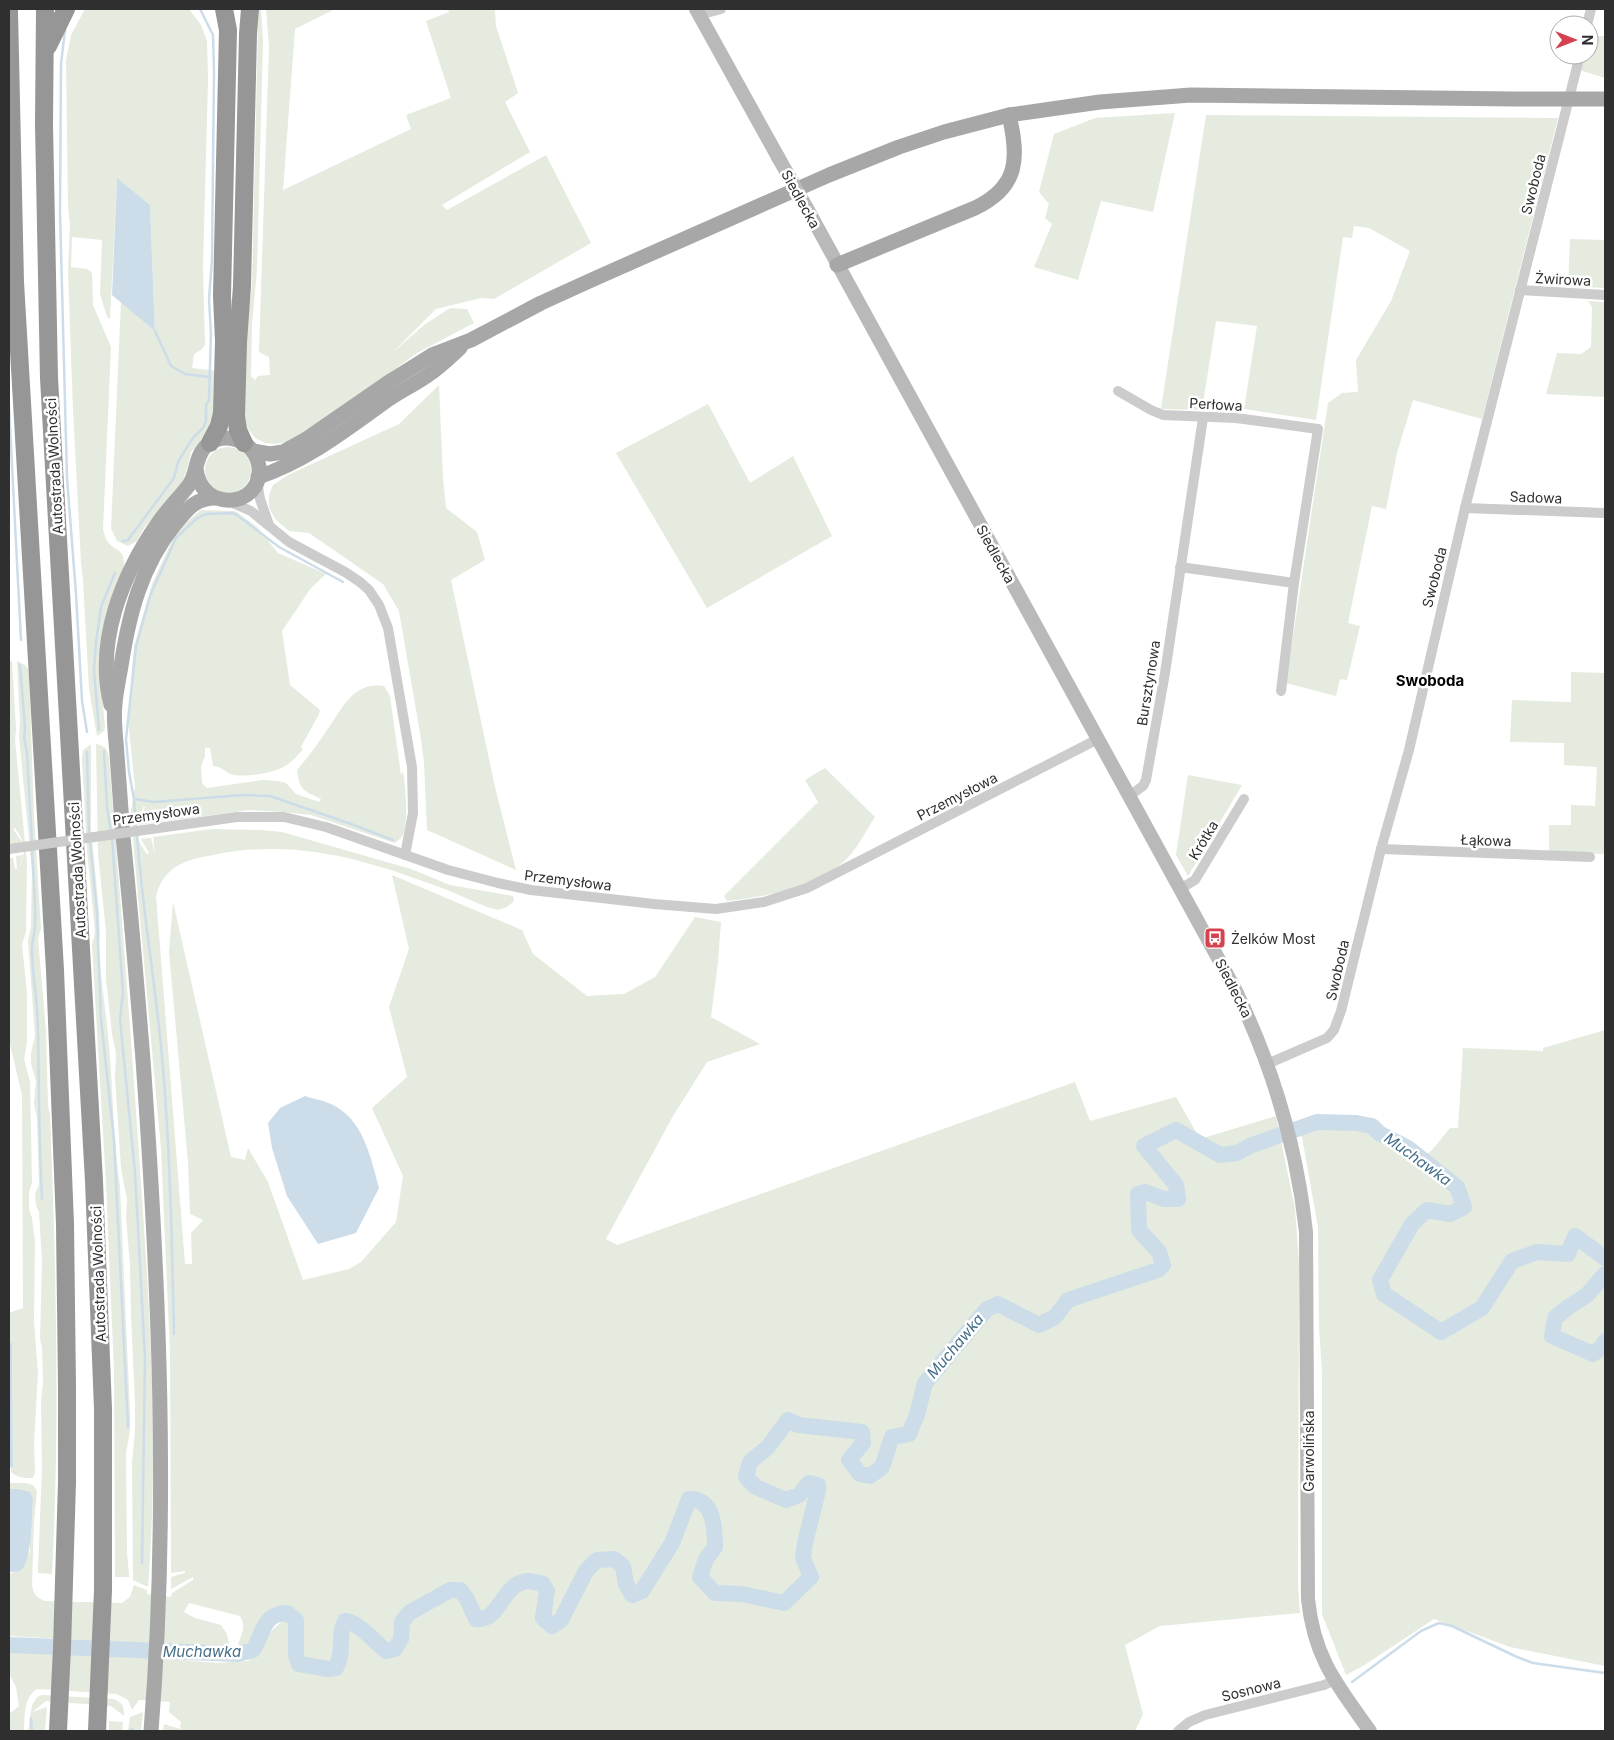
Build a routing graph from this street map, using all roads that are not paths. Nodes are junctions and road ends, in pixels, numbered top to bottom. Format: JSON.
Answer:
{"nodes":[{"id":1,"x":45,"y":9,"type":"edge"},
{"id":2,"x":66,"y":9,"type":"edge"},
{"id":3,"x":212,"y":9,"type":"edge"},
{"id":4,"x":224,"y":9,"type":"edge"},
{"id":5,"x":239,"y":9,"type":"edge"},
{"id":6,"x":250,"y":9,"type":"edge"},
{"id":7,"x":721,"y":9,"type":"edge"},
{"id":8,"x":9,"y":11,"type":"edge"},
{"id":9,"x":698,"y":12,"type":"edge"},
{"id":10,"x":248,"y":34,"type":"junction"},
{"id":11,"x":227,"y":40,"type":"junction"},
{"id":12,"x":45,"y":56,"type":"junction"},
{"id":13,"x":1578,"y":65,"type":"edge"},
{"id":14,"x":1570,"y":99,"type":"junction"},
{"id":15,"x":1605,"y":99,"type":"edge"},
{"id":16,"x":1009,"y":115,"type":"junction"},
{"id":17,"x":837,"y":264,"type":"junction"},
{"id":18,"x":1520,"y":290,"type":"junction"},
{"id":19,"x":1605,"y":295,"type":"edge"},
{"id":20,"x":470,"y":340,"type":"junction"},
{"id":21,"x":1118,"y":391,"type":"dead end"},
{"id":22,"x":1203,"y":418,"type":"junction"},
{"id":23,"x":210,"y":443,"type":"junction"},
{"id":24,"x":249,"y":447,"type":"junction"},
{"id":25,"x":196,"y":468,"type":"junction"},
{"id":26,"x":257,"y":479,"type":"junction"},
{"id":27,"x":221,"y":499,"type":"junction"},
{"id":28,"x":1465,"y":508,"type":"junction"},
{"id":29,"x":1605,"y":513,"type":"edge"},
{"id":30,"x":270,"y":526,"type":"junction"},
{"id":31,"x":1180,"y":567,"type":"junction"},
{"id":32,"x":1294,"y":583,"type":"junction"},
{"id":33,"x":1282,"y":691,"type":"dead end"},
{"id":34,"x":114,"y":715,"type":"junction"},
{"id":35,"x":1098,"y":739,"type":"junction"},
{"id":36,"x":1129,"y":796,"type":"junction"},
{"id":37,"x":1244,"y":799,"type":"dead end"},
{"id":38,"x":9,"y":849,"type":"edge"},
{"id":39,"x":1381,"y":849,"type":"junction"},
{"id":40,"x":405,"y":855,"type":"junction"},
{"id":41,"x":1590,"y":857,"type":"dead end"},
{"id":42,"x":1180,"y":889,"type":"junction"},
{"id":43,"x":1266,"y":1064,"type":"junction"},
{"id":44,"x":1280,"y":1106,"type":"joint"},
{"id":45,"x":1335,"y":1680,"type":"junction"},
{"id":46,"x":58,"y":1731,"type":"edge"},
{"id":47,"x":97,"y":1731,"type":"edge"},
{"id":48,"x":151,"y":1731,"type":"edge"},
{"id":49,"x":1178,"y":1731,"type":"edge"},
{"id":50,"x":1370,"y":1731,"type":"edge"}],
"edges":[{"from":1,"to":12,"type":"highway","name":"Autostrada Wolności"},
{"from":2,"to":12,"type":"highway"},
{"from":3,"to":11,"type":"highway"},
{"from":4,"to":11,"type":"highway"},
{"from":5,"to":10,"type":"highway"},
{"from":6,"to":10,"type":"highway"},
{"from":7,"to":9,"type":"street"},
{"from":8,"to":46,"type":"highway","name":"Autostrada Wolności"},
{"from":9,"to":17,"type":"main road","name":"Siedlecka","bridge":true},
{"from":10,"to":24,"type":"highway"},
{"from":11,"to":23,"type":"highway"},
{"from":12,"to":47,"type":"highway","name":"Autostrada Wolności"},
{"from":13,"to":14,"type":"street","name":"Swoboda"},
{"from":14,"to":15,"type":"main road"},
{"from":14,"to":16,"type":"main road"},
{"from":14,"to":18,"type":"street","name":"Swoboda"},
{"from":16,"to":17,"type":"main road"},
{"from":16,"to":20,"type":"main road"},
{"from":17,"to":35,"type":"main road","name":"Siedlecka"},
{"from":18,"to":19,"type":"street","name":"Żwirowa"},
{"from":18,"to":28,"type":"street","name":"Swoboda"},
{"from":20,"to":24,"type":"main road"},
{"from":20,"to":26,"type":"main road"},
{"from":21,"to":22,"type":"street","name":"Perłowa"},
{"from":22,"to":31,"type":"street","name":"Bursztynowa"},
{"from":22,"to":32,"type":"street","name":"Perłowa"},
{"from":23,"to":24,"type":"main road"},
{"from":23,"to":25,"type":"main road"},
{"from":24,"to":26,"type":"main road"},
{"from":25,"to":27,"type":"main road"},
{"from":25,"to":34,"type":"main road"},
{"from":26,"to":27,"type":"main road"},
{"from":26,"to":30,"type":"street"},
{"from":27,"to":30,"type":"street"},
{"from":27,"to":34,"type":"main road"},
{"from":28,"to":29,"type":"street","name":"Sadowa"},
{"from":28,"to":39,"type":"street","name":"Swoboda"},
{"from":30,"to":40,"type":"street"},
{"from":31,"to":32,"type":"street"},
{"from":31,"to":36,"type":"street","name":"Bursztynowa"},
{"from":32,"to":33,"type":"street"},
{"from":34,"to":48,"type":"main road"},
{"from":35,"to":36,"type":"main road","name":"Siedlecka"},
{"from":35,"to":40,"type":"street","name":"Przemysłowa"},
{"from":36,"to":42,"type":"main road","name":"Siedlecka"},
{"from":37,"to":42,"type":"street","name":"Krótka"},
{"from":38,"to":40,"type":"street","name":"Przemysłowa","bridge":true},
{"from":39,"to":41,"type":"street","name":"Łąkowa"},
{"from":39,"to":43,"type":"street","name":"Swoboda"},
{"from":42,"to":43,"type":"main road","name":"Siedlecka"},
{"from":43,"to":44,"type":"main road","name":"Siedlecka"},
{"from":44,"to":45,"type":"main road","name":"Garwolińska"},
{"from":45,"to":49,"type":"street","name":"Sosnowa"},
{"from":45,"to":50,"type":"main road","name":"Garwolińska"}]}
